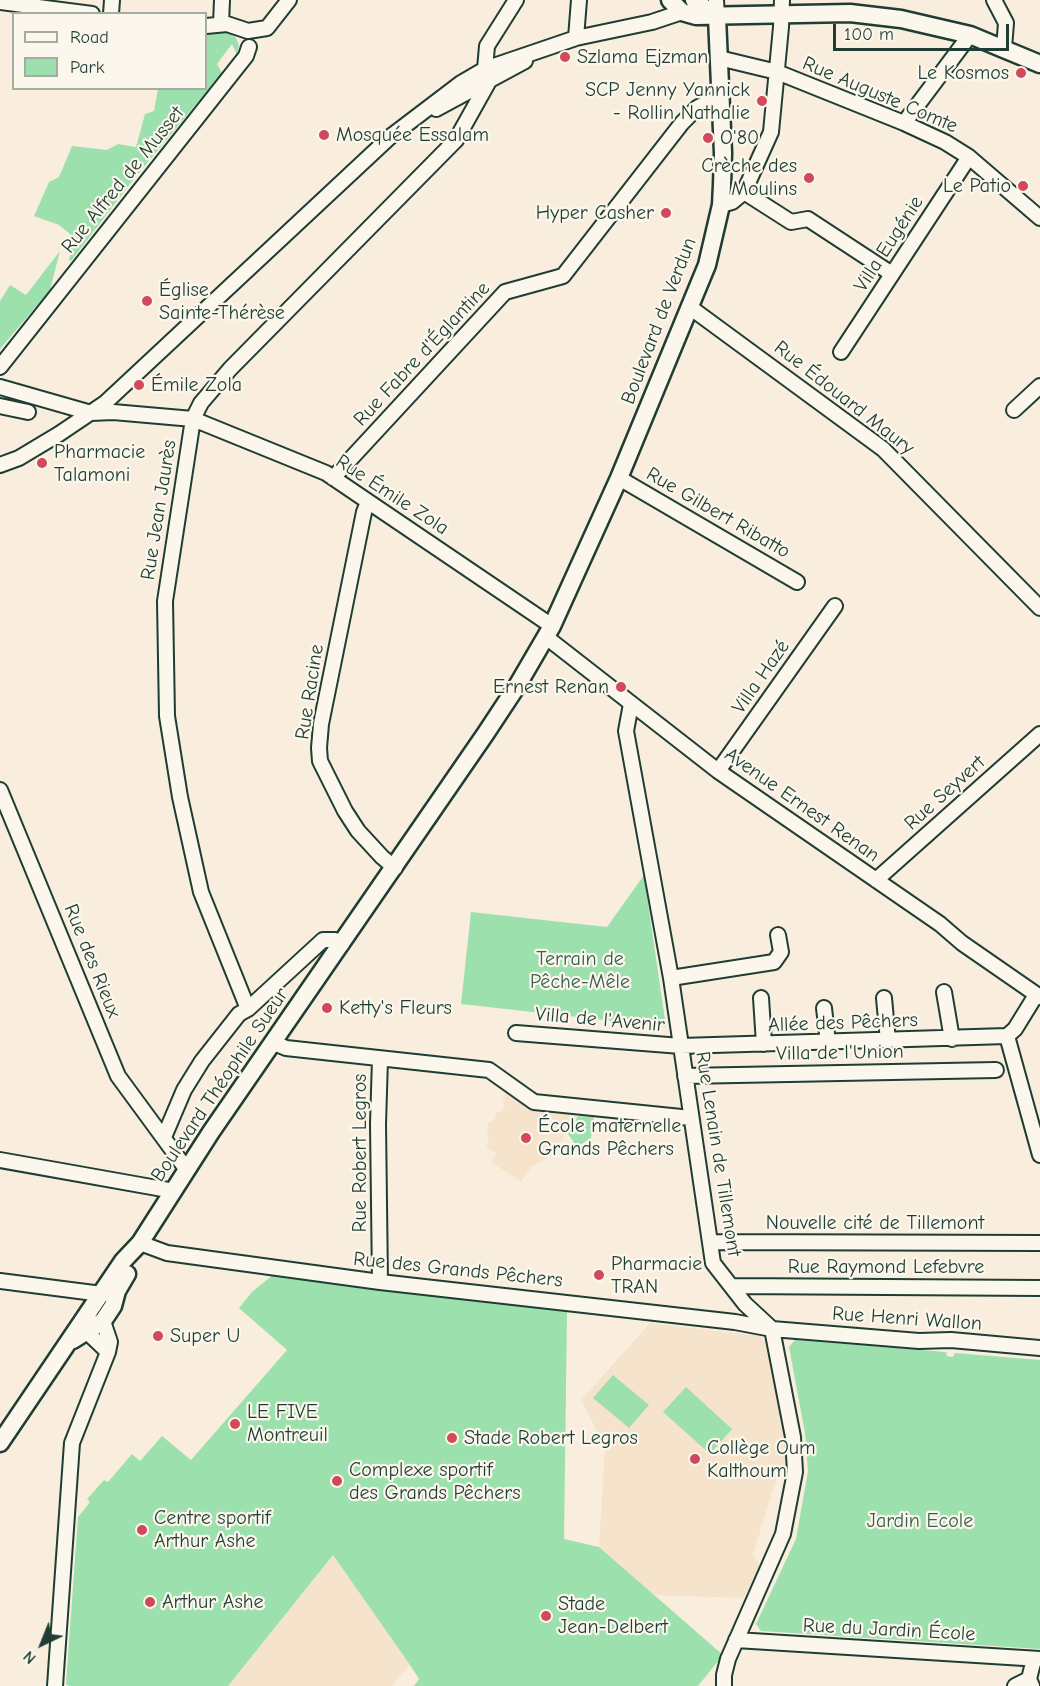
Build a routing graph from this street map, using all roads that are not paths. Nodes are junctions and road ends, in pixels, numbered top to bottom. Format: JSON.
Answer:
{"nodes":[{"id":1,"x":222,"y":0,"type":"edge"},
{"id":2,"x":289,"y":0,"type":"edge"},
{"id":3,"x":516,"y":0,"type":"edge"},
{"id":4,"x":579,"y":0,"type":"edge"},
{"id":5,"x":716,"y":0,"type":"edge"},
{"id":6,"x":994,"y":0,"type":"edge"},
{"id":7,"x":0,"y":2,"type":"edge"},
{"id":8,"x":682,"y":4,"type":"edge"},
{"id":9,"x":782,"y":8,"type":"edge"},
{"id":10,"x":85,"y":9,"type":"edge"},
{"id":11,"x":717,"y":17,"type":"junction"},
{"id":12,"x":221,"y":24,"type":"junction"},
{"id":13,"x":207,"y":26,"type":"edge"},
{"id":14,"x":253,"y":31,"type":"junction"},
{"id":15,"x":970,"y":35,"type":"junction"},
{"id":16,"x":576,"y":38,"type":"junction"},
{"id":17,"x":1004,"y":48,"type":"junction"},
{"id":18,"x":719,"y":58,"type":"junction"},
{"id":19,"x":1040,"y":64,"type":"edge"},
{"id":20,"x":777,"y":72,"type":"junction"},
{"id":21,"x":487,"y":75,"type":"junction"},
{"id":22,"x":463,"y":89,"type":"junction"},
{"id":23,"x":721,"y":100,"type":"junction"},
{"id":24,"x":470,"y":115,"type":"junction"},
{"id":25,"x":904,"y":123,"type":"junction"},
{"id":26,"x":969,"y":157,"type":"junction"},
{"id":27,"x":744,"y":192,"type":"junction"},
{"id":28,"x":721,"y":205,"type":"junction"},
{"id":29,"x":1040,"y":218,"type":"edge"},
{"id":30,"x":892,"y":274,"type":"junction"},
{"id":31,"x":691,"y":308,"type":"junction"},
{"id":32,"x":841,"y":352,"type":"dead end"},
{"id":33,"x":0,"y":367,"type":"edge"},
{"id":34,"x":1040,"y":386,"type":"edge"},
{"id":35,"x":0,"y":387,"type":"edge"},
{"id":36,"x":0,"y":406,"type":"edge"},
{"id":37,"x":1014,"y":410,"type":"dead end"},
{"id":38,"x":28,"y":412,"type":"dead end"},
{"id":39,"x":91,"y":413,"type":"junction"},
{"id":40,"x":193,"y":419,"type":"junction"},
{"id":41,"x":0,"y":465,"type":"edge"},
{"id":42,"x":333,"y":478,"type":"junction"},
{"id":43,"x":619,"y":478,"type":"junction"},
{"id":44,"x":368,"y":502,"type":"junction"},
{"id":45,"x":797,"y":582,"type":"dead end"},
{"id":46,"x":835,"y":606,"type":"dead end"},
{"id":47,"x":1040,"y":608,"type":"edge"},
{"id":48,"x":549,"y":632,"type":"junction"},
{"id":49,"x":631,"y":704,"type":"junction"},
{"id":50,"x":1040,"y":734,"type":"edge"},
{"id":51,"x":718,"y":771,"type":"junction"},
{"id":52,"x":0,"y":790,"type":"edge"},
{"id":53,"x":395,"y":868,"type":"junction"},
{"id":54,"x":876,"y":880,"type":"junction"},
{"id":55,"x":778,"y":935,"type":"dead end"},
{"id":56,"x":342,"y":944,"type":"junction"},
{"id":57,"x":671,"y":978,"type":"junction"},
{"id":58,"x":944,"y":992,"type":"dead end"},
{"id":59,"x":1038,"y":996,"type":"edge"},
{"id":60,"x":761,"y":998,"type":"dead end"},
{"id":61,"x":884,"y":998,"type":"dead end"},
{"id":62,"x":824,"y":1008,"type":"dead end"},
{"id":63,"x":248,"y":1009,"type":"junction"},
{"id":64,"x":516,"y":1033,"type":"dead end"},
{"id":65,"x":1007,"y":1036,"type":"junction"},
{"id":66,"x":952,"y":1039,"type":"junction"},
{"id":67,"x":888,"y":1041,"type":"junction"},
{"id":68,"x":274,"y":1043,"type":"junction"},
{"id":69,"x":828,"y":1043,"type":"junction"},
{"id":70,"x":764,"y":1044,"type":"junction"},
{"id":71,"x":681,"y":1046,"type":"junction"},
{"id":72,"x":380,"y":1059,"type":"junction"},
{"id":73,"x":996,"y":1070,"type":"dead end"},
{"id":74,"x":685,"y":1076,"type":"junction"},
{"id":75,"x":691,"y":1118,"type":"junction"},
{"id":76,"x":164,"y":1137,"type":"junction"},
{"id":77,"x":1040,"y":1155,"type":"edge"},
{"id":78,"x":0,"y":1160,"type":"edge"},
{"id":79,"x":187,"y":1170,"type":"junction"},
{"id":80,"x":174,"y":1191,"type":"junction"},
{"id":81,"x":711,"y":1242,"type":"junction"},
{"id":82,"x":1040,"y":1243,"type":"edge"},
{"id":83,"x":138,"y":1247,"type":"junction"},
{"id":84,"x":0,"y":1281,"type":"edge"},
{"id":85,"x":380,"y":1282,"type":"junction"},
{"id":86,"x":733,"y":1286,"type":"junction"},
{"id":87,"x":1040,"y":1288,"type":"edge"},
{"id":88,"x":102,"y":1294,"type":"junction"},
{"id":89,"x":103,"y":1321,"type":"junction"},
{"id":90,"x":772,"y":1329,"type":"junction"},
{"id":91,"x":87,"y":1333,"type":"junction"},
{"id":92,"x":70,"y":1342,"type":"junction"},
{"id":93,"x":1040,"y":1348,"type":"edge"},
{"id":94,"x":108,"y":1352,"type":"junction"},
{"id":95,"x":0,"y":1443,"type":"edge"},
{"id":96,"x":736,"y":1640,"type":"junction"},
{"id":97,"x":1037,"y":1659,"type":"edge"},
{"id":98,"x":55,"y":1682,"type":"edge"},
{"id":99,"x":1031,"y":1682,"type":"edge"},
{"id":100,"x":724,"y":1686,"type":"edge"},
{"id":101,"x":1015,"y":1686,"type":"edge"}],
"edges":[{"from":1,"to":12,"type":"street"},
{"from":2,"to":14,"type":"street"},
{"from":3,"to":21,"type":"street"},
{"from":4,"to":16,"type":"street"},
{"from":5,"to":11,"type":"street","name":"Boulevard de Verdun"},
{"from":6,"to":17,"type":"street"},
{"from":7,"to":10,"type":"street"},
{"from":8,"to":11,"type":"main road"},
{"from":8,"to":16,"type":"street"},
{"from":9,"to":11,"type":"main road"},
{"from":9,"to":15,"type":"main road"},
{"from":9,"to":20,"type":"street"},
{"from":11,"to":18,"type":"main road","name":"Boulevard de Verdun"},
{"from":12,"to":13,"type":"street"},
{"from":12,"to":14,"type":"street"},
{"from":14,"to":33,"type":"street","name":"Rue Alfred de Musset"},
{"from":15,"to":17,"type":"main road"},
{"from":15,"to":25,"type":"street"},
{"from":16,"to":21,"type":"street"},
{"from":17,"to":19,"type":"main road"},
{"from":18,"to":20,"type":"street","name":"Rue Auguste Comte"},
{"from":18,"to":23,"type":"main road","name":"Boulevard de Verdun"},
{"from":20,"to":25,"type":"street","name":"Rue Auguste Comte"},
{"from":20,"to":27,"type":"street"},
{"from":21,"to":22,"type":"street"},
{"from":21,"to":24,"type":"street","name":"Rue Jean Jaurès"},
{"from":22,"to":24,"type":"street"},
{"from":22,"to":39,"type":"street"},
{"from":23,"to":28,"type":"main road","name":"Boulevard de Verdun"},
{"from":23,"to":42,"type":"street","name":"Rue Fabre d'Églantine"},
{"from":24,"to":40,"type":"street","name":"Rue Jean Jaurès"},
{"from":25,"to":26,"type":"street","name":"Rue Auguste Comte"},
{"from":26,"to":29,"type":"street","name":"Rue Auguste Comte"},
{"from":26,"to":30,"type":"street","name":"Villa Eugénie"},
{"from":27,"to":28,"type":"street"},
{"from":27,"to":30,"type":"street","name":"Villa Eugénie"},
{"from":28,"to":31,"type":"main road","name":"Boulevard de Verdun"},
{"from":30,"to":32,"type":"street","name":"Villa Eugénie"},
{"from":31,"to":43,"type":"main road","name":"Boulevard de Verdun"},
{"from":31,"to":47,"type":"street","name":"Rue Édouard Maury"},
{"from":34,"to":37,"type":"street"},
{"from":35,"to":39,"type":"street"},
{"from":36,"to":38,"type":"street"},
{"from":39,"to":40,"type":"street","name":"Rue Émile Zola"},
{"from":39,"to":41,"type":"street"},
{"from":40,"to":42,"type":"street","name":"Rue Émile Zola"},
{"from":40,"to":63,"type":"street","name":"Rue Jean Jaurès"},
{"from":42,"to":44,"type":"street","name":"Rue Émile Zola"},
{"from":43,"to":45,"type":"street","name":"Rue Gilbert Ribatto"},
{"from":43,"to":48,"type":"main road","name":"Boulevard de Verdun"},
{"from":44,"to":48,"type":"street","name":"Rue Émile Zola"},
{"from":44,"to":53,"type":"street","name":"Rue Racine"},
{"from":46,"to":51,"type":"street","name":"Villa Hazé"},
{"from":48,"to":49,"type":"street","name":"Avenue Ernest Renan"},
{"from":48,"to":53,"type":"main road","name":"Boulevard de Verdun"},
{"from":49,"to":51,"type":"street","name":"Avenue Ernest Renan"},
{"from":49,"to":57,"type":"street","name":"Rue Lenain de Tillemont"},
{"from":50,"to":54,"type":"street","name":"Rue Seyvert"},
{"from":51,"to":54,"type":"street","name":"Avenue Ernest Renan"},
{"from":52,"to":76,"type":"street","name":"Rue des Rieux"},
{"from":53,"to":56,"type":"main road","name":"Boulevard Théophile Sueur"},
{"from":54,"to":59,"type":"street","name":"Avenue Ernest Renan"},
{"from":55,"to":57,"type":"street"},
{"from":56,"to":63,"type":"street"},
{"from":56,"to":68,"type":"main road","name":"Boulevard Théophile Sueur"},
{"from":57,"to":71,"type":"street","name":"Rue Lenain de Tillemont"},
{"from":58,"to":66,"type":"street"},
{"from":59,"to":65,"type":"street"},
{"from":60,"to":70,"type":"street"},
{"from":61,"to":67,"type":"street"},
{"from":62,"to":69,"type":"street"},
{"from":63,"to":76,"type":"street"},
{"from":64,"to":71,"type":"street","name":"Villa de l'Avenir"},
{"from":65,"to":66,"type":"street","name":"Allée des Pêchers"},
{"from":65,"to":77,"type":"street"},
{"from":66,"to":67,"type":"street","name":"Allée des Pêchers"},
{"from":67,"to":69,"type":"street","name":"Allée des Pêchers"},
{"from":68,"to":72,"type":"street"},
{"from":68,"to":79,"type":"main road","name":"Boulevard Théophile Sueur"},
{"from":69,"to":70,"type":"street","name":"Allée des Pêchers"},
{"from":70,"to":71,"type":"street","name":"Allée des Pêchers"},
{"from":71,"to":74,"type":"street","name":"Rue Lenain de Tillemont"},
{"from":72,"to":75,"type":"street"},
{"from":72,"to":85,"type":"street","name":"Rue Robert Legros"},
{"from":73,"to":74,"type":"street","name":"Villa de l'Union"},
{"from":74,"to":75,"type":"street","name":"Rue Lenain de Tillemont"},
{"from":75,"to":81,"type":"street","name":"Rue Lenain de Tillemont"},
{"from":76,"to":79,"type":"street","name":"Rue des Rieux"},
{"from":78,"to":80,"type":"street"},
{"from":79,"to":80,"type":"main road","name":"Boulevard Théophile Sueur"},
{"from":80,"to":83,"type":"main road","name":"Boulevard Théophile Sueur"},
{"from":81,"to":82,"type":"street","name":"Nouvelle cité de Tillemont"},
{"from":81,"to":86,"type":"street","name":"Rue Lenain de Tillemont"},
{"from":83,"to":85,"type":"street","name":"Rue des Grands Pêchers"},
{"from":83,"to":88,"type":"main road","name":"Boulevard Théophile Sueur"},
{"from":83,"to":89,"type":"main road","name":"Boulevard Théophile Sueur"},
{"from":84,"to":88,"type":"street"},
{"from":85,"to":90,"type":"street","name":"Rue des Grands Pêchers"},
{"from":86,"to":87,"type":"street","name":"Rue Raymond Lefebvre"},
{"from":86,"to":90,"type":"street","name":"Rue Lenain de Tillemont"},
{"from":88,"to":92,"type":"main road","name":"Boulevard Théophile Sueur"},
{"from":89,"to":91,"type":"main road","name":"Boulevard Théophile Sueur"},
{"from":89,"to":94,"type":"street"},
{"from":90,"to":93,"type":"street","name":"Rue Henri Wallon"},
{"from":90,"to":96,"type":"street"},
{"from":91,"to":92,"type":"main road","name":"Boulevard Théophile Sueur"},
{"from":91,"to":94,"type":"street"},
{"from":92,"to":95,"type":"main road","name":"Boulevard Théophile Sueur"},
{"from":94,"to":98,"type":"street"},
{"from":96,"to":97,"type":"street","name":"Rue du Jardin École"},
{"from":96,"to":100,"type":"street"},
{"from":97,"to":99,"type":"street"},
{"from":99,"to":101,"type":"street"}]}
